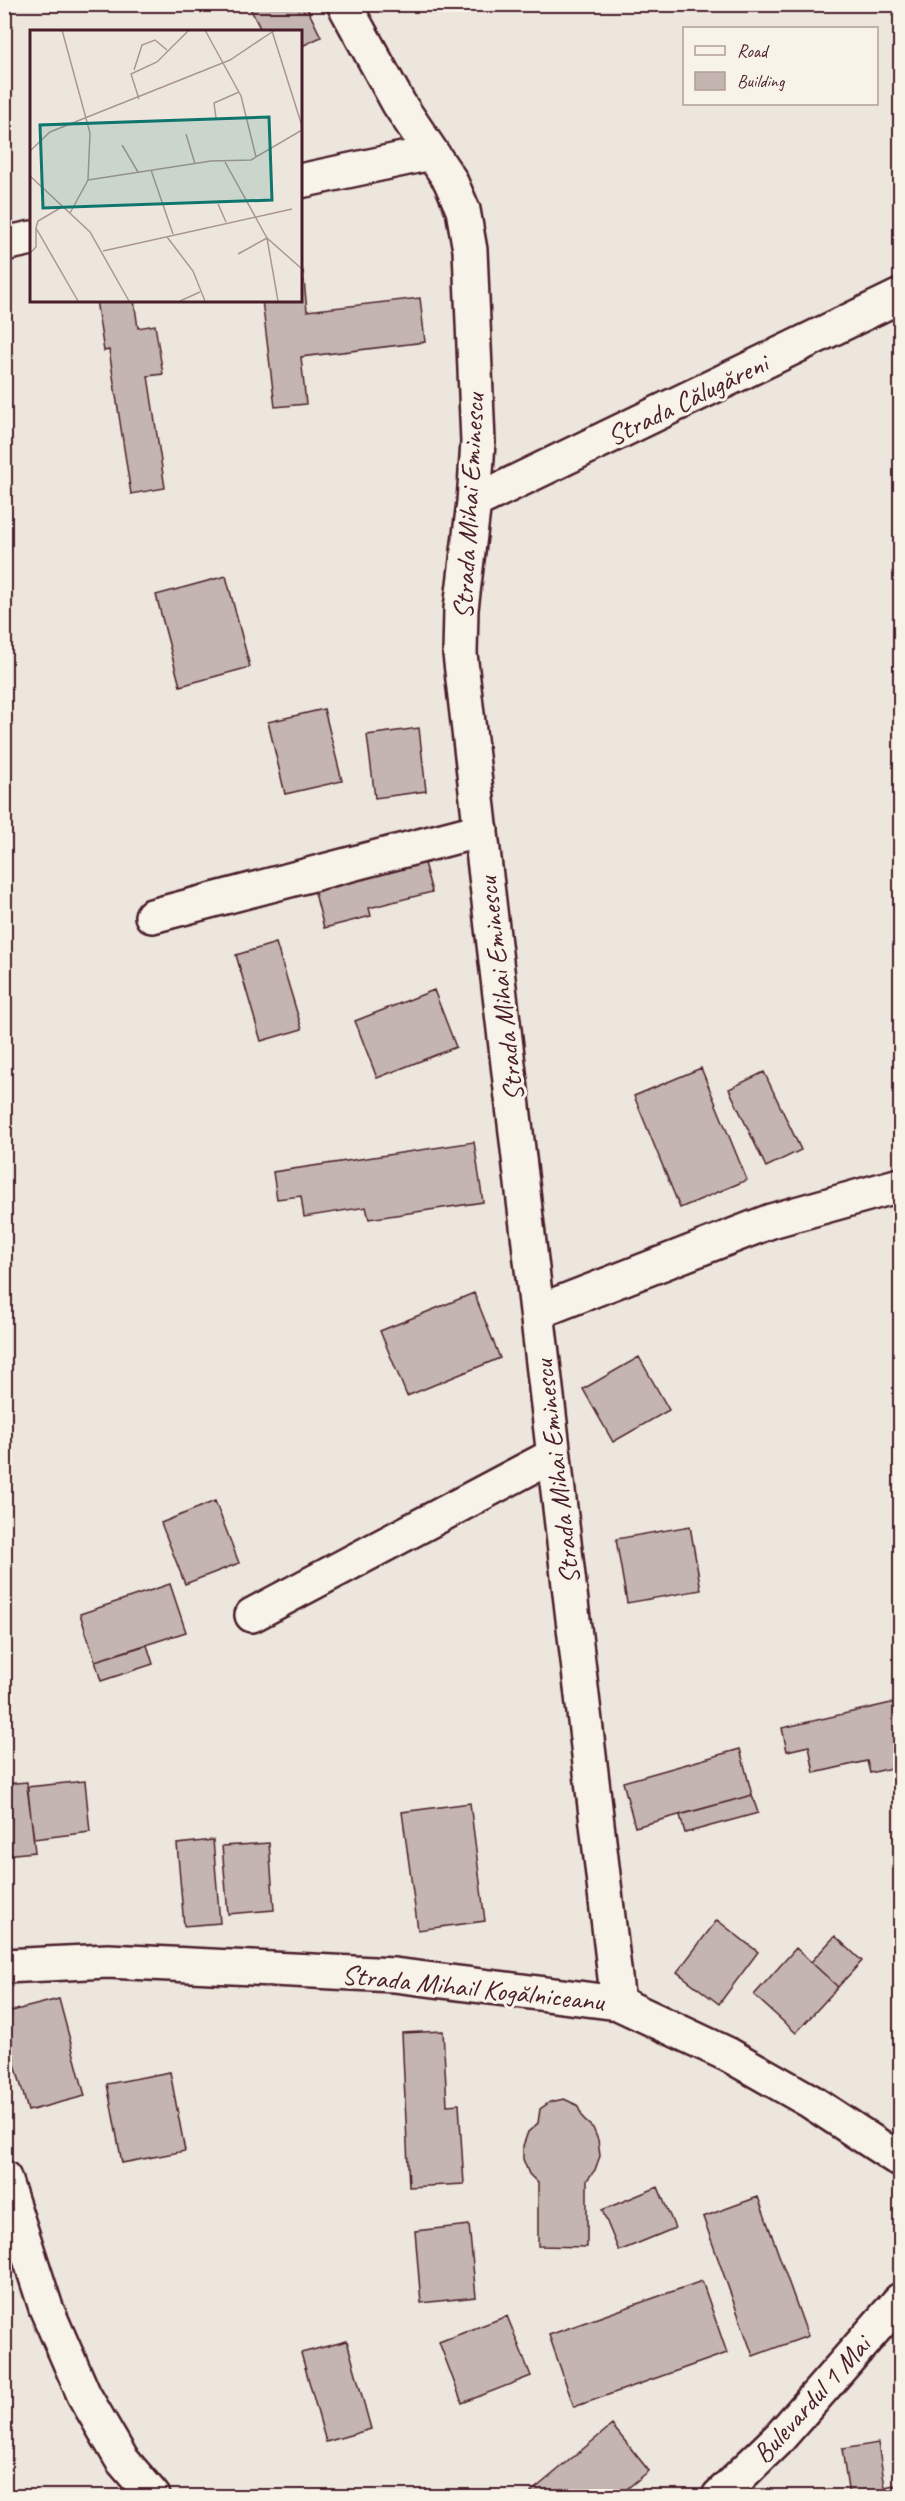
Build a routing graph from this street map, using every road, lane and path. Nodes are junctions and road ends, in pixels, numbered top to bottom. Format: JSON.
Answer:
{"nodes":[{"id":1,"x":344,"y":4,"type":"edge"},
{"id":2,"x":431,"y":153,"type":"junction"},
{"id":3,"x":302,"y":181,"type":"edge"},
{"id":4,"x":30,"y":238,"type":"edge"},
{"id":5,"x":4,"y":244,"type":"edge"},
{"id":6,"x":900,"y":296,"type":"edge"},
{"id":7,"x":474,"y":502,"type":"junction"},
{"id":8,"x":481,"y":830,"type":"junction"},
{"id":9,"x":152,"y":916,"type":"dead end"},
{"id":10,"x":900,"y":1185,"type":"edge"},
{"id":11,"x":537,"y":1312,"type":"junction"},
{"id":12,"x":554,"y":1455,"type":"junction"},
{"id":13,"x":252,"y":1615,"type":"dead end"},
{"id":14,"x":4,"y":1966,"type":"edge"},
{"id":15,"x":618,"y":2003,"type":"junction"},
{"id":16,"x":900,"y":2160,"type":"edge"},
{"id":17,"x":4,"y":2178,"type":"edge"},
{"id":18,"x":900,"y":2300,"type":"edge"},
{"id":19,"x":153,"y":2496,"type":"edge"},
{"id":20,"x":719,"y":2496,"type":"edge"}],
"edges":[{"from":1,"to":2,"type":"street","name":"Strada Mihai Eminescu"},
{"from":2,"to":3,"type":"street"},
{"from":2,"to":7,"type":"street","name":"Strada Mihai Eminescu"},
{"from":4,"to":5,"type":"street"},
{"from":6,"to":7,"type":"street","name":"Strada Călugăreni"},
{"from":7,"to":8,"type":"street","name":"Strada Mihai Eminescu"},
{"from":8,"to":9,"type":"street"},
{"from":8,"to":11,"type":"street","name":"Strada Mihai Eminescu"},
{"from":10,"to":11,"type":"street"},
{"from":11,"to":12,"type":"street","name":"Strada Mihai Eminescu"},
{"from":12,"to":13,"type":"street"},
{"from":12,"to":15,"type":"street","name":"Strada Mihai Eminescu"},
{"from":14,"to":15,"type":"street","name":"Strada Mihail Kogălniceanu"},
{"from":15,"to":16,"type":"street","name":"Strada Mihail Kogălniceanu"},
{"from":17,"to":19,"type":"street"},
{"from":18,"to":20,"type":"street","name":"Bulevardul 1 Mai"}]}
